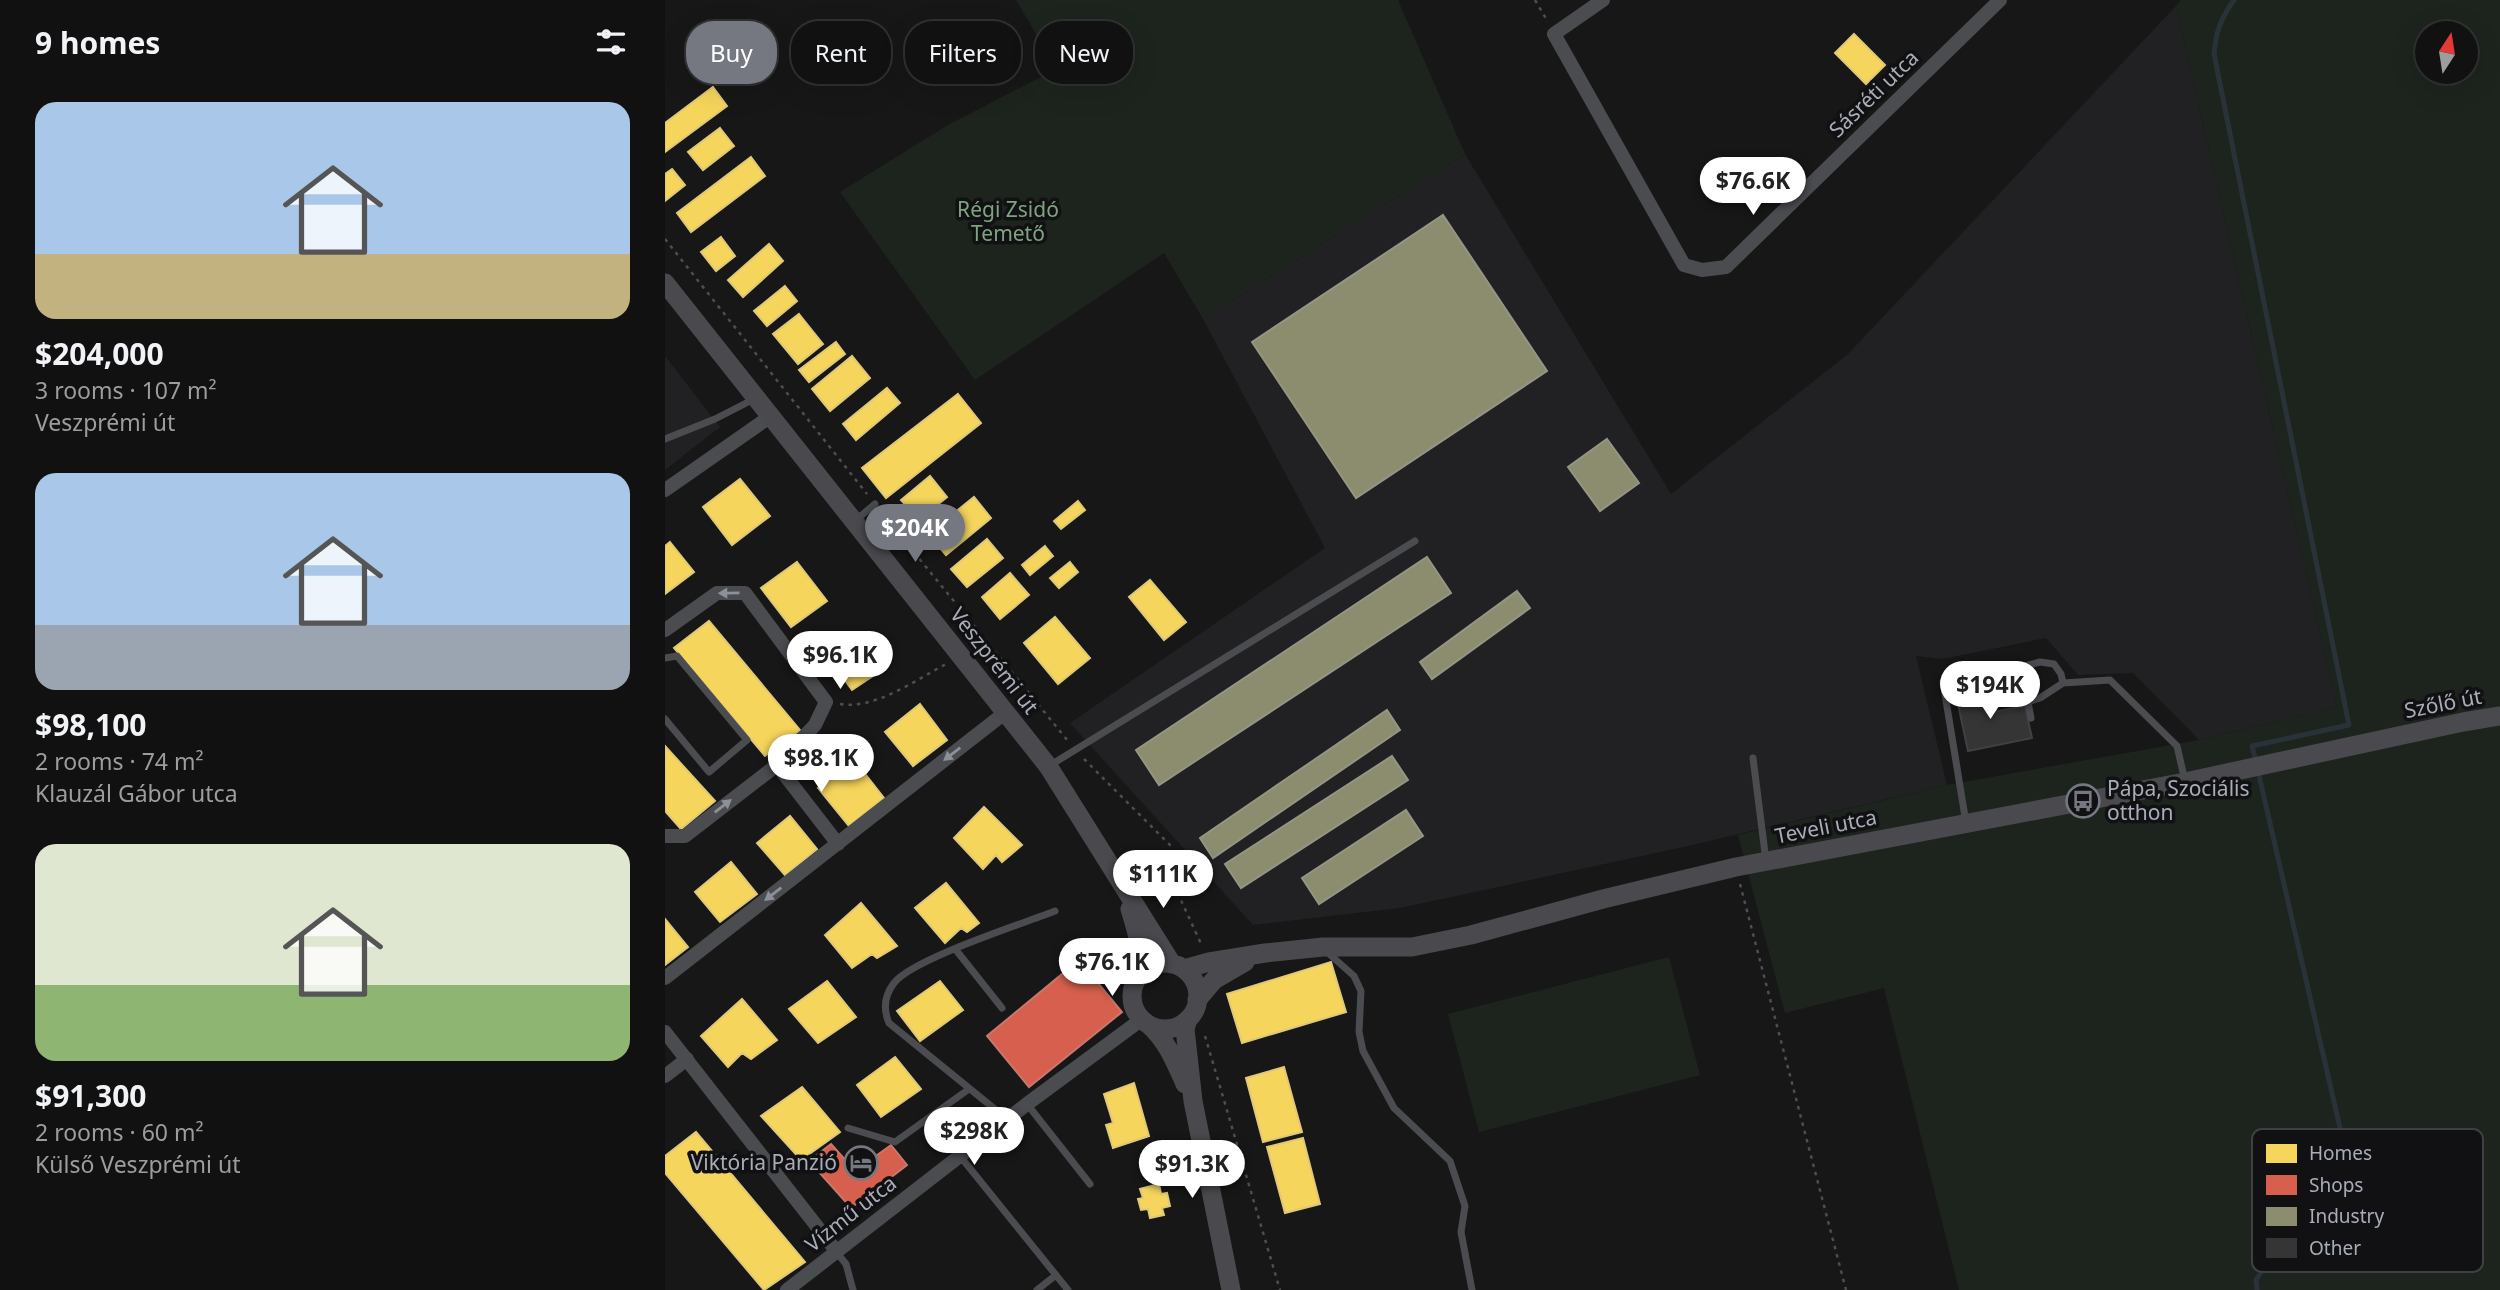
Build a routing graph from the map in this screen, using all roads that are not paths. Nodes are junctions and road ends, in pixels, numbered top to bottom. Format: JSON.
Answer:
{"nodes":[{"id":1,"x":1603,"y":0,"type":"edge"},
{"id":2,"x":2000,"y":0,"type":"edge"},
{"id":3,"x":665,"y":283,"type":"edge"},
{"id":4,"x":757,"y":398,"type":"junction"},
{"id":5,"x":771,"y":416,"type":"junction"},
{"id":6,"x":665,"y":439,"type":"edge"},
{"id":7,"x":665,"y":490,"type":"edge"},
{"id":8,"x":875,"y":504,"type":"road end"},
{"id":9,"x":855,"y":521,"type":"junction"},
{"id":10,"x":1415,"y":541,"type":"dead end"},
{"id":11,"x":665,"y":630,"type":"edge"},
{"id":12,"x":665,"y":658,"type":"edge"},
{"id":13,"x":2021,"y":667,"type":"junction"},
{"id":14,"x":2063,"y":684,"type":"junction"},
{"id":15,"x":2028,"y":702,"type":"junction"},
{"id":16,"x":1006,"y":712,"type":"junction"},
{"id":17,"x":2500,"y":716,"type":"edge"},
{"id":18,"x":2031,"y":718,"type":"dead end"},
{"id":19,"x":665,"y":719,"type":"edge"},
{"id":20,"x":2395,"y":737,"type":"joint"},
{"id":21,"x":1753,"y":758,"type":"dead end"},
{"id":22,"x":776,"y":765,"type":"junction"},
{"id":23,"x":1048,"y":766,"type":"junction"},
{"id":24,"x":2185,"y":782,"type":"junction"},
{"id":25,"x":1966,"y":823,"type":"junction"},
{"id":26,"x":665,"y":836,"type":"edge"},
{"id":27,"x":838,"y":844,"type":"junction"},
{"id":28,"x":1766,"y":862,"type":"junction"},
{"id":29,"x":1119,"y":878,"type":"junction"},
{"id":30,"x":1055,"y":911,"type":"dead end"},
{"id":31,"x":1323,"y":947,"type":"junction"},
{"id":32,"x":956,"y":950,"type":"junction"},
{"id":33,"x":1265,"y":953,"type":"junction"},
{"id":34,"x":1178,"y":967,"type":"junction"},
{"id":35,"x":1140,"y":974,"type":"junction"},
{"id":36,"x":665,"y":978,"type":"edge"},
{"id":37,"x":1197,"y":1000,"type":"junction"},
{"id":38,"x":1002,"y":1008,"type":"dead end"},
{"id":39,"x":1188,"y":1019,"type":"junction"},
{"id":40,"x":1144,"y":1021,"type":"junction"},
{"id":41,"x":665,"y":1032,"type":"edge"},
{"id":42,"x":687,"y":1059,"type":"junction"},
{"id":43,"x":665,"y":1076,"type":"edge"},
{"id":44,"x":969,"y":1089,"type":"junction"},
{"id":45,"x":1193,"y":1101,"type":"junction"},
{"id":46,"x":1027,"y":1104,"type":"junction"},
{"id":47,"x":1007,"y":1119,"type":"junction"},
{"id":48,"x":848,"y":1128,"type":"dead end"},
{"id":49,"x":960,"y":1156,"type":"junction"},
{"id":50,"x":1090,"y":1184,"type":"dead end"},
{"id":51,"x":837,"y":1252,"type":"junction"},
{"id":52,"x":1056,"y":1275,"type":"junction"},
{"id":53,"x":787,"y":1290,"type":"edge"},
{"id":54,"x":853,"y":1290,"type":"edge"},
{"id":55,"x":1037,"y":1290,"type":"edge"},
{"id":56,"x":1068,"y":1290,"type":"edge"},
{"id":57,"x":1231,"y":1290,"type":"edge"},
{"id":58,"x":1472,"y":1290,"type":"edge"}],
"edges":[{"from":1,"to":2,"type":"street","name":"Sásréti utca"},
{"from":3,"to":4,"type":"main road","name":"Veszprémi út"},
{"from":4,"to":5,"type":"main road","name":"Veszprémi út"},
{"from":4,"to":6,"type":"lane"},
{"from":5,"to":7,"type":"street"},
{"from":5,"to":9,"type":"main road","name":"Veszprémi út"},
{"from":8,"to":9,"type":"lane"},
{"from":9,"to":16,"type":"main road","name":"Veszprémi út"},
{"from":10,"to":23,"type":"lane"},
{"from":22,"to":11,"type":"street","one_way":true},
{"from":12,"to":19,"type":"lane"},
{"from":13,"to":14,"type":"lane"},
{"from":13,"to":15,"type":"lane"},
{"from":13,"to":25,"type":"lane"},
{"from":14,"to":15,"type":"lane"},
{"from":14,"to":24,"type":"lane"},
{"from":15,"to":18,"type":"lane"},
{"from":16,"to":23,"type":"main road","name":"Veszprémi út"},
{"from":16,"to":27,"type":"street","one_way":true},
{"from":17,"to":20,"type":"main road","name":"Szőlő út"},
{"from":20,"to":24,"type":"main road","name":"Teveli utca"},
{"from":21,"to":28,"type":"lane"},
{"from":26,"to":22,"type":"street","one_way":true},
{"from":22,"to":27,"type":"street"},
{"from":23,"to":29,"type":"main road","name":"Veszprémi út"},
{"from":24,"to":25,"type":"main road","name":"Teveli utca"},
{"from":25,"to":28,"type":"main road","name":"Teveli utca"},
{"from":27,"to":36,"type":"street","one_way":true},
{"from":28,"to":31,"type":"main road","name":"Teveli utca"},
{"from":29,"to":34,"type":"main road","name":"Veszprémi út"},
{"from":29,"to":35,"type":"main road","name":"Veszprémi út"},
{"from":30,"to":32,"type":"lane"},
{"from":31,"to":33,"type":"main road","name":"Teveli utca"},
{"from":31,"to":58,"type":"lane"},
{"from":32,"to":38,"type":"lane"},
{"from":32,"to":44,"type":"lane"},
{"from":33,"to":34,"type":"main road","name":"Teveli utca"},
{"from":33,"to":37,"type":"main road","name":"Teveli utca"},
{"from":34,"to":35,"type":"main road"},
{"from":34,"to":37,"type":"main road"},
{"from":35,"to":40,"type":"main road"},
{"from":37,"to":39,"type":"main road"},
{"from":39,"to":40,"type":"main road"},
{"from":39,"to":45,"type":"main road"},
{"from":40,"to":45,"type":"main road"},
{"from":40,"to":46,"type":"street","name":"Vízmű utca"},
{"from":41,"to":42,"type":"street"},
{"from":42,"to":43,"type":"street"},
{"from":42,"to":51,"type":"street"},
{"from":44,"to":47,"type":"lane"},
{"from":44,"to":48,"type":"lane"},
{"from":45,"to":57,"type":"main road"},
{"from":46,"to":47,"type":"street","name":"Vízmű utca"},
{"from":46,"to":50,"type":"lane"},
{"from":47,"to":49,"type":"street","name":"Vízmű utca"},
{"from":49,"to":51,"type":"street","name":"Vízmű utca"},
{"from":49,"to":52,"type":"lane"},
{"from":51,"to":53,"type":"street","name":"Vízmű utca"},
{"from":51,"to":54,"type":"lane"},
{"from":52,"to":55,"type":"lane"},
{"from":52,"to":56,"type":"lane"}]}
